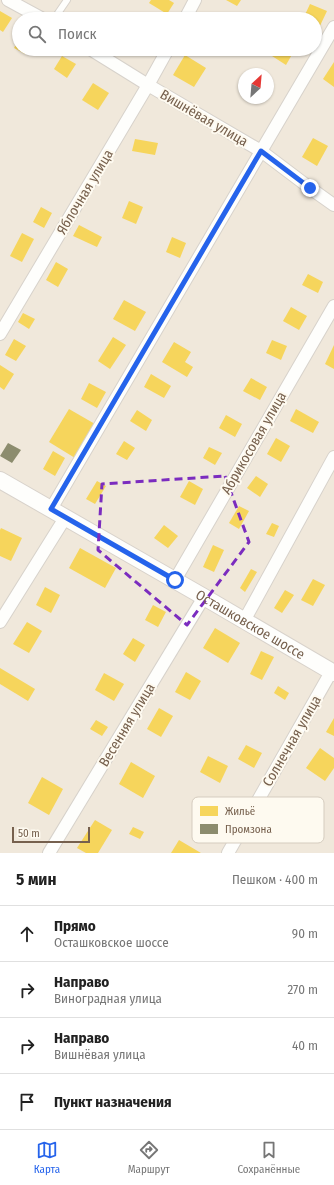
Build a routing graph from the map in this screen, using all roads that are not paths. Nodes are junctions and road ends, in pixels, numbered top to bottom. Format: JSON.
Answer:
{"nodes":[{"id":1,"x":8,"y":0,"type":"edge"},
{"id":2,"x":67,"y":0,"type":"edge"},
{"id":3,"x":196,"y":0,"type":"edge"},
{"id":4,"x":30,"y":12,"type":"edge"},
{"id":5,"x":59,"y":12,"type":"edge"},
{"id":6,"x":189,"y":12,"type":"edge"},
{"id":7,"x":334,"y":27,"type":"edge"},
{"id":8,"x":322,"y":47,"type":"edge"},
{"id":9,"x":101,"y":56,"type":"edge"},
{"id":10,"x":164,"y":56,"type":"edge"},
{"id":11,"x":317,"y":56,"type":"edge"},
{"id":12,"x":148,"y":85,"type":"junction"},
{"id":13,"x":261,"y":151,"type":"junction"},
{"id":14,"x":334,"y":205,"type":"edge"},
{"id":15,"x":334,"y":306,"type":"edge"},
{"id":16,"x":0,"y":334,"type":"edge"},
{"id":17,"x":334,"y":457,"type":"edge"},
{"id":18,"x":0,"y":480,"type":"edge"},
{"id":19,"x":51,"y":509,"type":"junction"},
{"id":20,"x":65,"y":518,"type":"junction"},
{"id":21,"x":175,"y":580,"type":"junction"},
{"id":22,"x":204,"y":597,"type":"junction"},
{"id":23,"x":244,"y":621,"type":"junction"},
{"id":24,"x":0,"y":622,"type":"edge"},
{"id":25,"x":333,"y":672,"type":"edge"},
{"id":26,"x":260,"y":797,"type":"edge"},
{"id":27,"x":234,"y":843,"type":"edge"},
{"id":28,"x":49,"y":853,"type":"edge"},
{"id":29,"x":228,"y":853,"type":"edge"}],
"edges":[{"from":1,"to":4,"type":"street"},
{"from":2,"to":5,"type":"lane"},
{"from":3,"to":6,"type":"street"},
{"from":7,"to":8,"type":"street"},
{"from":9,"to":12,"type":"street","name":"Вишнёвая улица"},
{"from":10,"to":12,"type":"street","name":"Яблочная улица"},
{"from":11,"to":13,"type":"street"},
{"from":12,"to":13,"type":"street","name":"Вишнёвая улица"},
{"from":12,"to":16,"type":"street","name":"Яблочная улица"},
{"from":13,"to":14,"type":"street","name":"Вишнёвая улица"},
{"from":13,"to":19,"type":"street"},
{"from":15,"to":21,"type":"street","name":"Абрикосовая улица"},
{"from":17,"to":23,"type":"street"},
{"from":18,"to":19,"type":"street","name":"Осташковское шоссе"},
{"from":19,"to":20,"type":"street","name":"Осташковское шоссе"},
{"from":20,"to":21,"type":"street","name":"Осташковское шоссе"},
{"from":20,"to":24,"type":"street"},
{"from":21,"to":22,"type":"street","name":"Осташковское шоссе"},
{"from":22,"to":23,"type":"street","name":"Осташковское шоссе"},
{"from":22,"to":28,"type":"street","name":"Весенняя улица"},
{"from":23,"to":25,"type":"street","name":"Осташковское шоссе"},
{"from":25,"to":26,"type":"street","name":"Солнечная улица"},
{"from":27,"to":29,"type":"street","name":"Солнечная улица"}]}
